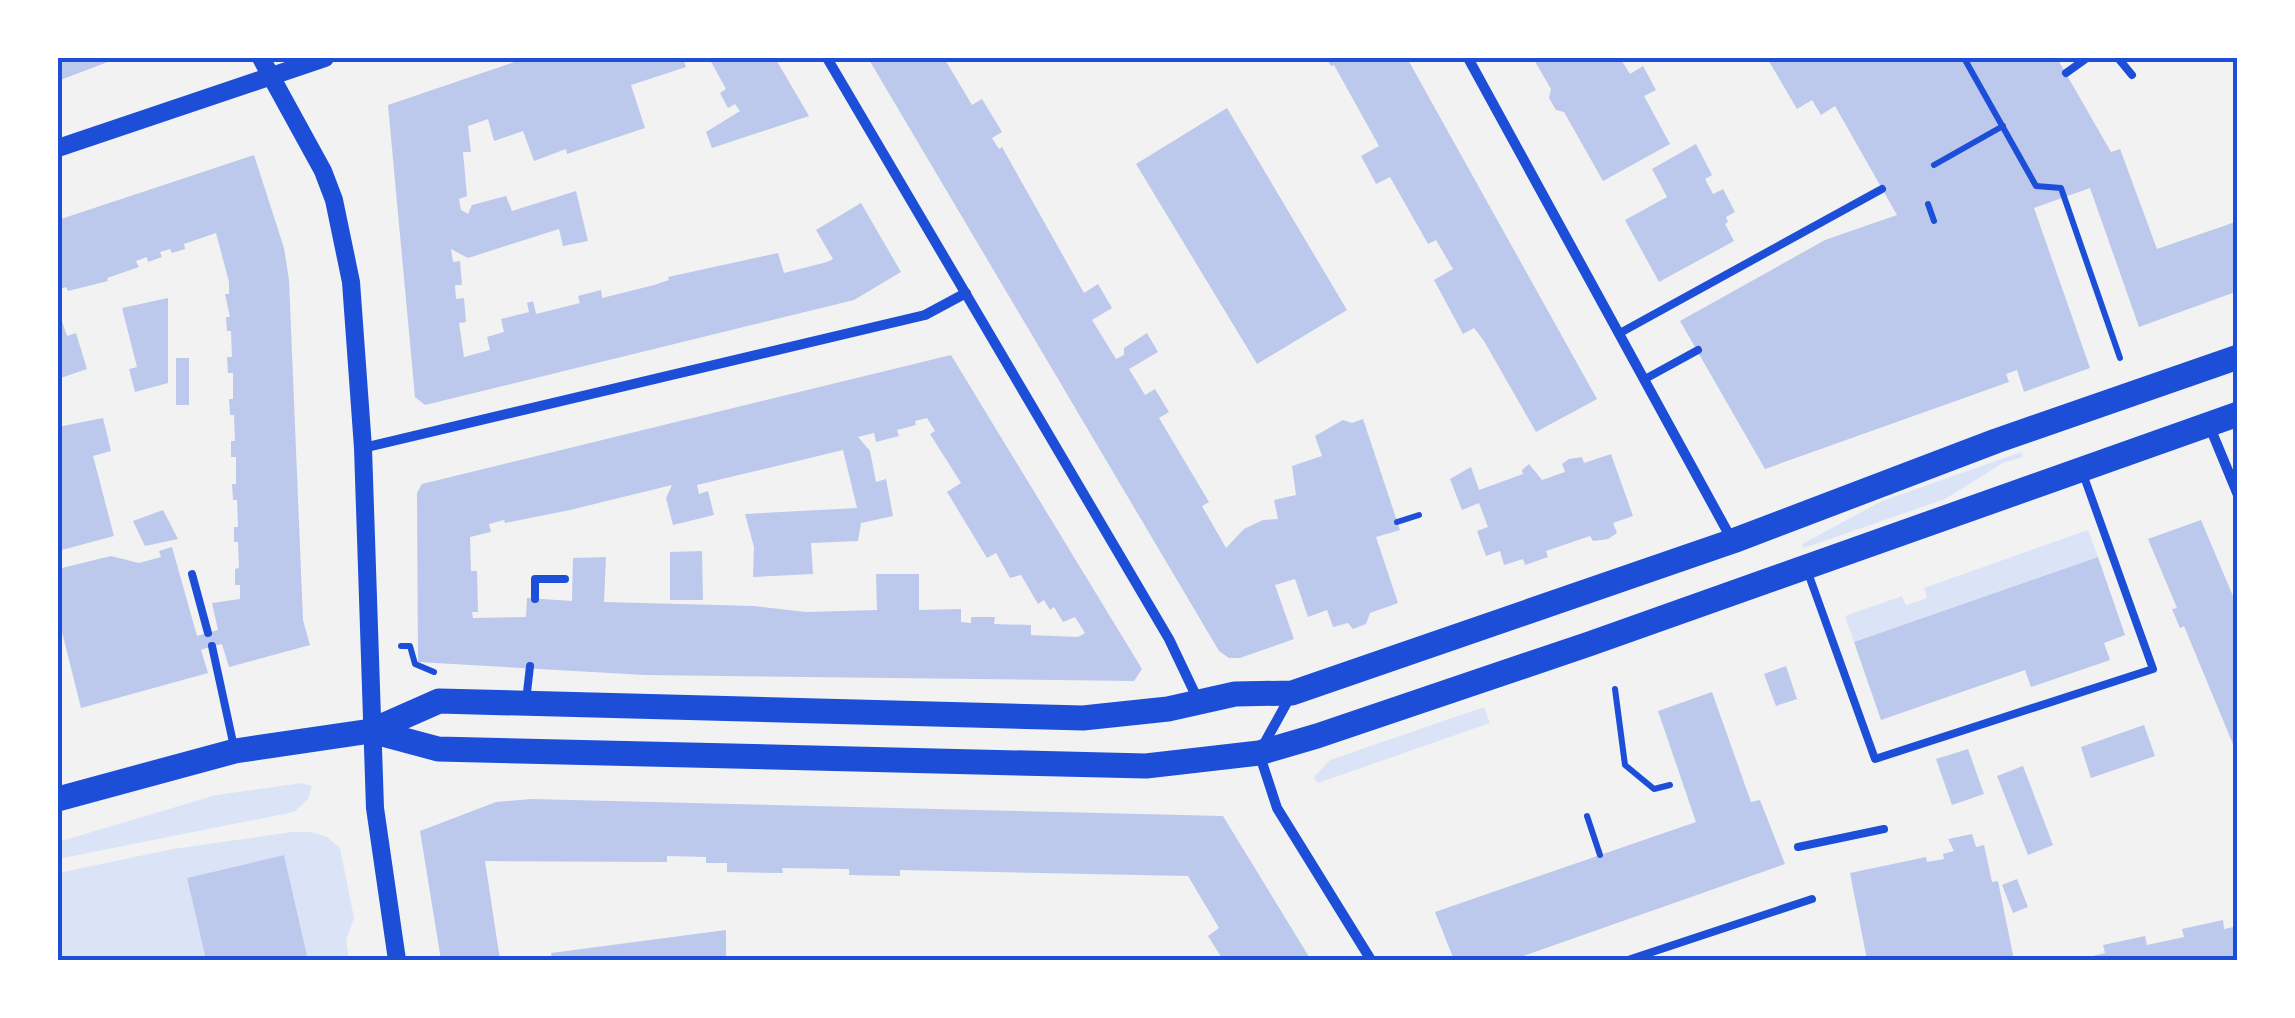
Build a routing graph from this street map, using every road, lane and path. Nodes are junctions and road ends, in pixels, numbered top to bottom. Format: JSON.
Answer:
{"nodes":[{"id":1,"x":261,"y":58,"type":"edge"},
{"id":2,"x":325,"y":58,"type":"edge"},
{"id":3,"x":827,"y":58,"type":"edge"},
{"id":4,"x":1468,"y":58,"type":"edge"},
{"id":5,"x":1964,"y":58,"type":"edge"},
{"id":6,"x":2087,"y":58,"type":"edge"},
{"id":7,"x":2118,"y":58,"type":"edge"},
{"id":8,"x":2066,"y":73,"type":"dead end"},
{"id":9,"x":2132,"y":75,"type":"dead end"},
{"id":10,"x":272,"y":76,"type":"junction"},
{"id":11,"x":2003,"y":126,"type":"junction"},
{"id":12,"x":58,"y":148,"type":"edge"},
{"id":13,"x":1934,"y":165,"type":"dead end"},
{"id":14,"x":1882,"y":189,"type":"dead end"},
{"id":15,"x":1928,"y":204,"type":"dead end"},
{"id":16,"x":1934,"y":221,"type":"dead end"},
{"id":17,"x":966,"y":293,"type":"junction"},
{"id":18,"x":1620,"y":332,"type":"junction"},
{"id":19,"x":1698,"y":350,"type":"dead end"},
{"id":20,"x":2238,"y":356,"type":"edge"},
{"id":21,"x":2120,"y":358,"type":"dead end"},
{"id":22,"x":1645,"y":378,"type":"junction"},
{"id":23,"x":2238,"y":414,"type":"edge"},
{"id":24,"x":2208,"y":424,"type":"junction"},
{"id":25,"x":363,"y":448,"type":"junction"},
{"id":26,"x":2081,"y":469,"type":"junction"},
{"id":27,"x":2238,"y":494,"type":"edge"},
{"id":28,"x":1420,"y":515,"type":"dead end"},
{"id":29,"x":1397,"y":522,"type":"dead end"},
{"id":30,"x":1733,"y":541,"type":"junction"},
{"id":31,"x":1805,"y":566,"type":"junction"},
{"id":32,"x":192,"y":574,"type":"dead end"},
{"id":33,"x":565,"y":579,"type":"dead end"},
{"id":34,"x":534,"y":598,"type":"dead end"},
{"id":35,"x":208,"y":633,"type":"dead end"},
{"id":36,"x":212,"y":646,"type":"dead end"},
{"id":37,"x":401,"y":646,"type":"dead end"},
{"id":38,"x":530,"y":666,"type":"dead end"},
{"id":39,"x":440,"y":680,"type":"dead end"},
{"id":40,"x":1615,"y":689,"type":"dead end"},
{"id":41,"x":1292,"y":693,"type":"junction"},
{"id":42,"x":1199,"y":703,"type":"junction"},
{"id":43,"x":525,"y":705,"type":"junction"},
{"id":44,"x":371,"y":731,"type":"junction"},
{"id":45,"x":235,"y":751,"type":"junction"},
{"id":46,"x":1258,"y":753,"type":"junction"},
{"id":47,"x":1670,"y":785,"type":"dead end"},
{"id":48,"x":58,"y":799,"type":"edge"},
{"id":49,"x":1586,"y":816,"type":"dead end"},
{"id":50,"x":1884,"y":829,"type":"dead end"},
{"id":51,"x":1798,"y":847,"type":"dead end"},
{"id":52,"x":1600,"y":855,"type":"dead end"},
{"id":53,"x":1812,"y":899,"type":"dead end"},
{"id":54,"x":397,"y":960,"type":"edge"},
{"id":55,"x":1372,"y":960,"type":"edge"},
{"id":56,"x":1628,"y":960,"type":"edge"}],
"edges":[{"from":1,"to":10,"type":"street"},
{"from":2,"to":10,"type":"street"},
{"from":3,"to":17,"type":"street"},
{"from":4,"to":18,"type":"street"},
{"from":5,"to":11,"type":"path"},
{"from":6,"to":8,"type":"lane"},
{"from":7,"to":9,"type":"lane"},
{"from":10,"to":12,"type":"street"},
{"from":10,"to":25,"type":"street"},
{"from":11,"to":13,"type":"path"},
{"from":11,"to":21,"type":"path"},
{"from":14,"to":18,"type":"lane"},
{"from":15,"to":16,"type":"path"},
{"from":17,"to":25,"type":"street"},
{"from":17,"to":42,"type":"street"},
{"from":18,"to":22,"type":"street"},
{"from":19,"to":22,"type":"lane"},
{"from":20,"to":30,"type":"main road"},
{"from":22,"to":30,"type":"street"},
{"from":23,"to":24,"type":"main road"},
{"from":24,"to":26,"type":"main road"},
{"from":24,"to":27,"type":"street"},
{"from":25,"to":44,"type":"street"},
{"from":26,"to":31,"type":"main road"},
{"from":26,"to":31,"type":"lane"},
{"from":28,"to":29,"type":"path"},
{"from":30,"to":41,"type":"main road"},
{"from":31,"to":46,"type":"main road"},
{"from":32,"to":35,"type":"lane"},
{"from":33,"to":34,"type":"lane"},
{"from":36,"to":45,"type":"lane"},
{"from":37,"to":39,"type":"path"},
{"from":38,"to":43,"type":"lane"},
{"from":40,"to":47,"type":"path"},
{"from":41,"to":42,"type":"main road"},
{"from":41,"to":46,"type":"street"},
{"from":42,"to":43,"type":"main road"},
{"from":43,"to":44,"type":"main road"},
{"from":44,"to":45,"type":"main road"},
{"from":44,"to":46,"type":"main road"},
{"from":44,"to":54,"type":"street"},
{"from":45,"to":48,"type":"main road"},
{"from":46,"to":55,"type":"street"},
{"from":49,"to":52,"type":"path"},
{"from":50,"to":51,"type":"lane"},
{"from":53,"to":56,"type":"lane"}]}
